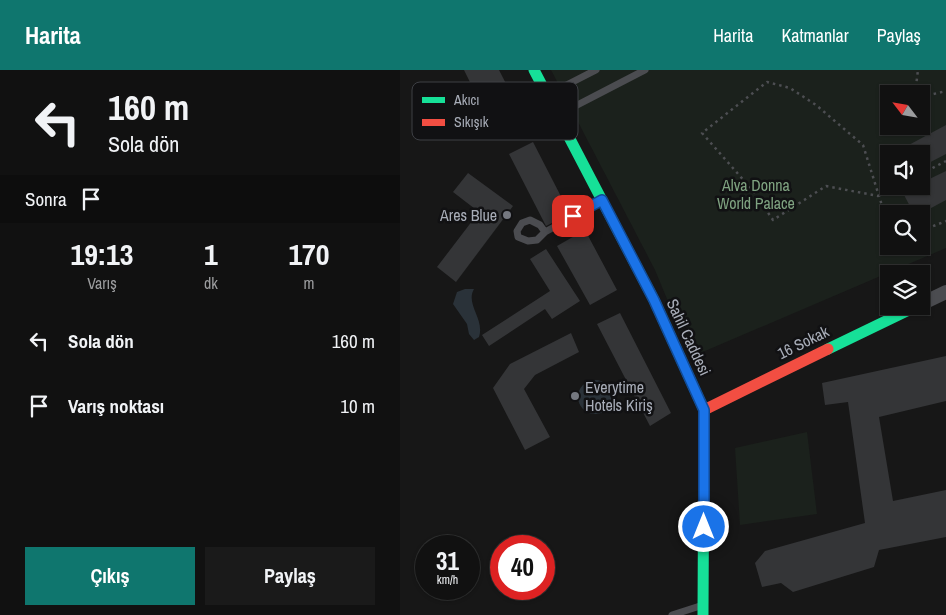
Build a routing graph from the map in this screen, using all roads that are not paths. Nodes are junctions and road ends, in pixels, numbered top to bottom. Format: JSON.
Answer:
{"nodes":[{"id":1,"x":534,"y":70,"type":"edge"},
{"id":2,"x":596,"y":70,"type":"edge"},
{"id":3,"x":645,"y":70,"type":"edge"},
{"id":4,"x":540,"y":82,"type":"edge"},
{"id":5,"x":573,"y":82,"type":"edge"},
{"id":6,"x":578,"y":105,"type":"edge"},
{"id":7,"x":571,"y":140,"type":"edge"},
{"id":8,"x":602,"y":200,"type":"junction"},
{"id":9,"x":545,"y":232,"type":"dead end"},
{"id":10,"x":946,"y":292,"type":"edge"},
{"id":11,"x":930,"y":300,"type":"edge"},
{"id":12,"x":899,"y":315,"type":"edge"},
{"id":13,"x":704,"y":410,"type":"junction"},
{"id":14,"x":703,"y":610,"type":"edge"},
{"id":15,"x":672,"y":615,"type":"edge"}],
"edges":[{"from":1,"to":4,"type":"street","name":"Sahil Caddesi"},
{"from":2,"to":5,"type":"lane"},
{"from":3,"to":6,"type":"lane"},
{"from":7,"to":8,"type":"street","name":"Sahil Caddesi"},
{"from":8,"to":9,"type":"lane"},
{"from":8,"to":13,"type":"street","name":"Sahil Caddesi"},
{"from":10,"to":11,"type":"street"},
{"from":12,"to":13,"type":"street","name":"16 Sokak"},
{"from":13,"to":14,"type":"street","name":"Sahil Caddesi"},
{"from":14,"to":15,"type":"lane"}]}
